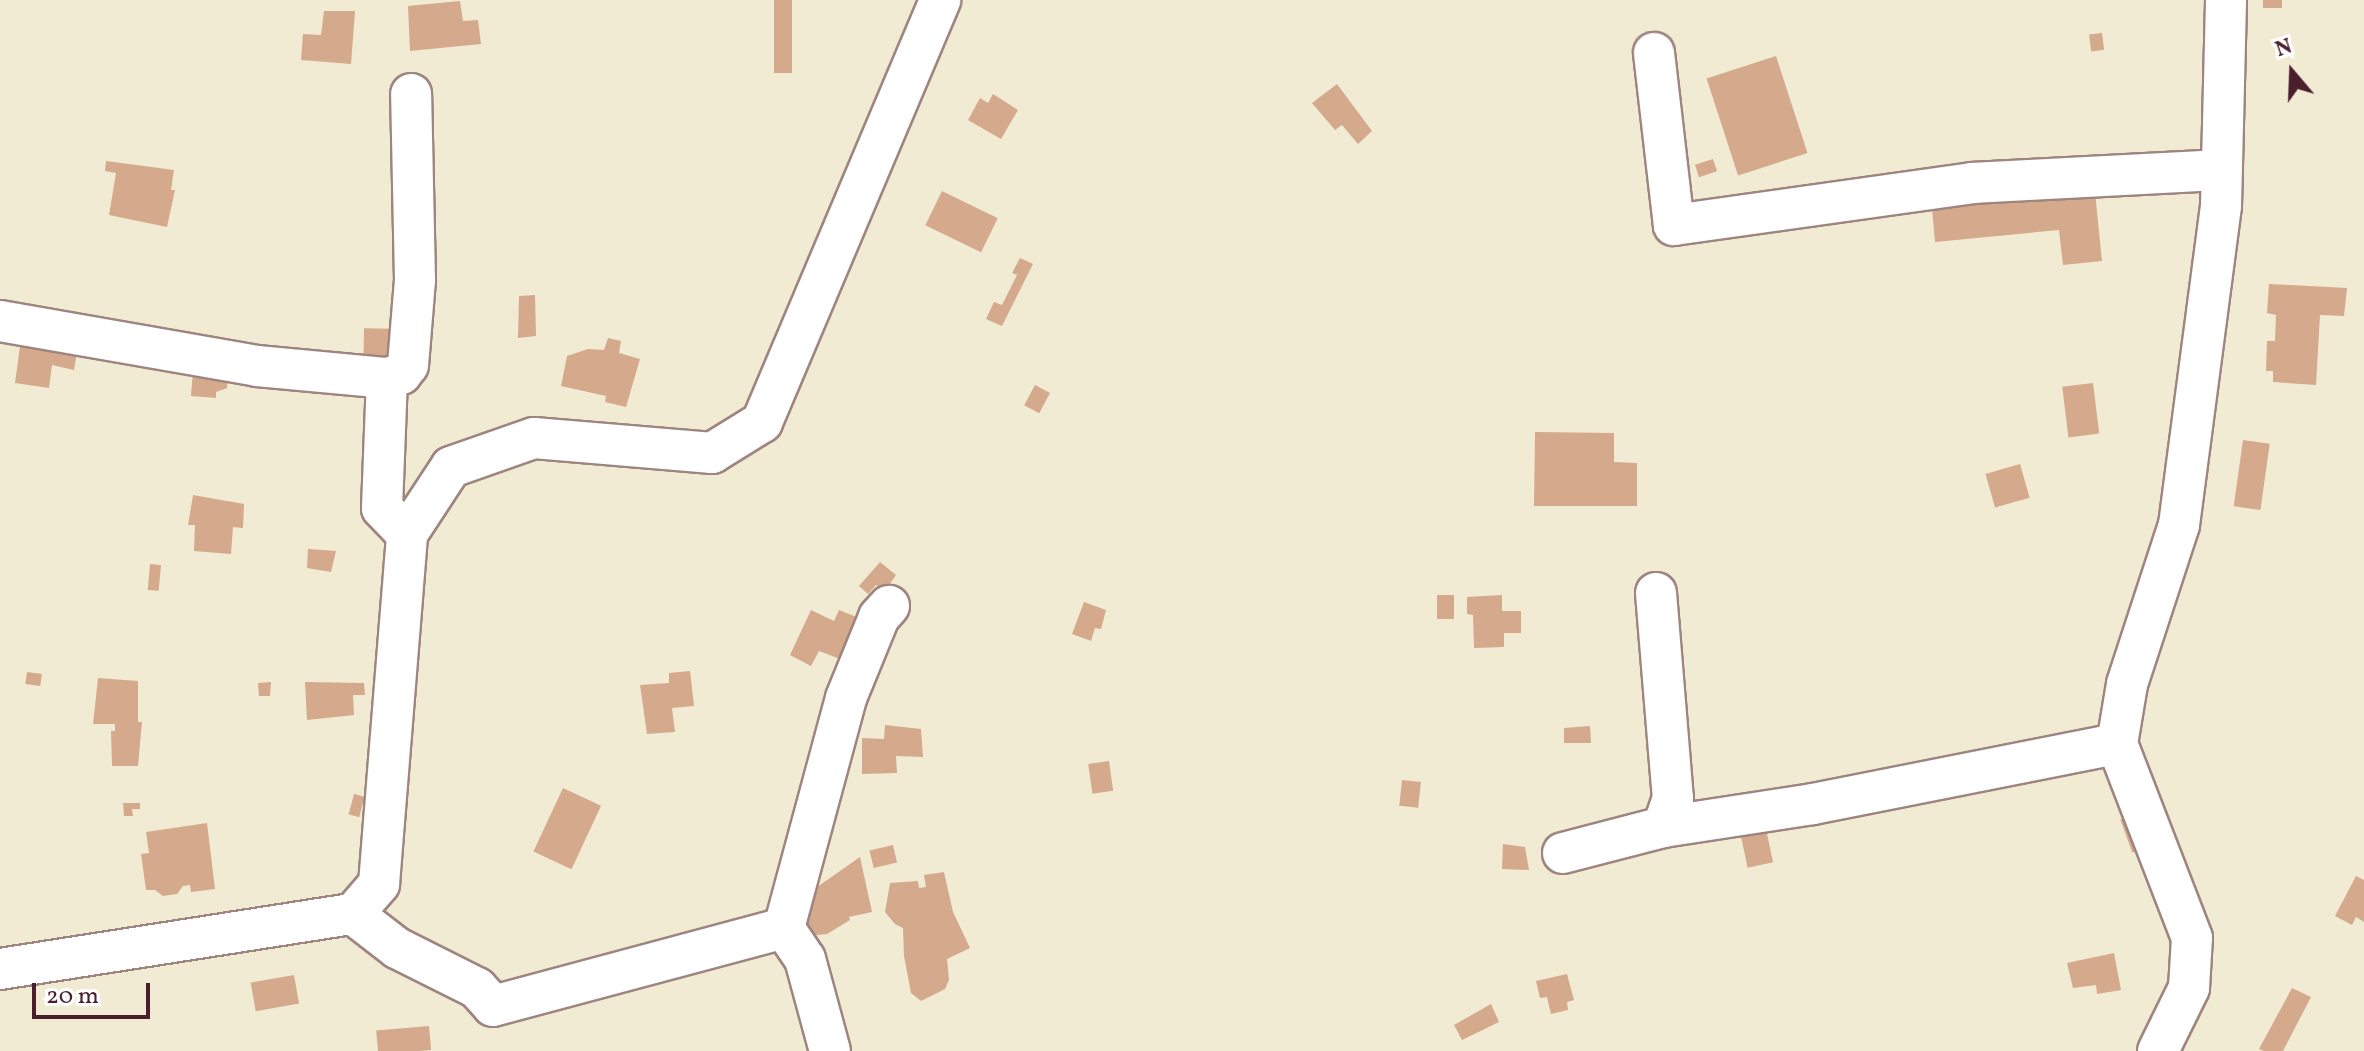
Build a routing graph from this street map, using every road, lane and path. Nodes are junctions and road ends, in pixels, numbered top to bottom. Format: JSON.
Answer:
{"nodes":[{"id":1,"x":940,"y":0,"type":"edge"},
{"id":2,"x":2226,"y":0,"type":"edge"},
{"id":3,"x":1654,"y":53,"type":"dead end"},
{"id":4,"x":411,"y":94,"type":"dead end"},
{"id":5,"x":2222,"y":170,"type":"junction"},
{"id":6,"x":0,"y":321,"type":"edge"},
{"id":7,"x":387,"y":378,"type":"junction"},
{"id":8,"x":407,"y":534,"type":"junction"},
{"id":9,"x":1656,"y":593,"type":"dead end"},
{"id":10,"x":889,"y":606,"type":"dead end"},
{"id":11,"x":2117,"y":744,"type":"junction"},
{"id":12,"x":1663,"y":827,"type":"junction"},
{"id":13,"x":1563,"y":853,"type":"dead end"},
{"id":14,"x":353,"y":914,"type":"junction"},
{"id":15,"x":784,"y":928,"type":"junction"},
{"id":16,"x":0,"y":969,"type":"edge"},
{"id":17,"x":830,"y":1051,"type":"edge"},
{"id":18,"x":2158,"y":1051,"type":"edge"}],
"edges":[{"from":1,"to":8,"type":"street"},
{"from":2,"to":5,"type":"street"},
{"from":3,"to":5,"type":"street"},
{"from":4,"to":7,"type":"street"},
{"from":5,"to":11,"type":"street"},
{"from":6,"to":7,"type":"street"},
{"from":7,"to":8,"type":"street"},
{"from":8,"to":14,"type":"street"},
{"from":9,"to":12,"type":"street"},
{"from":10,"to":15,"type":"street"},
{"from":11,"to":12,"type":"street"},
{"from":11,"to":18,"type":"street"},
{"from":12,"to":13,"type":"street"},
{"from":14,"to":15,"type":"street"},
{"from":14,"to":16,"type":"street"},
{"from":15,"to":17,"type":"street"}]}
